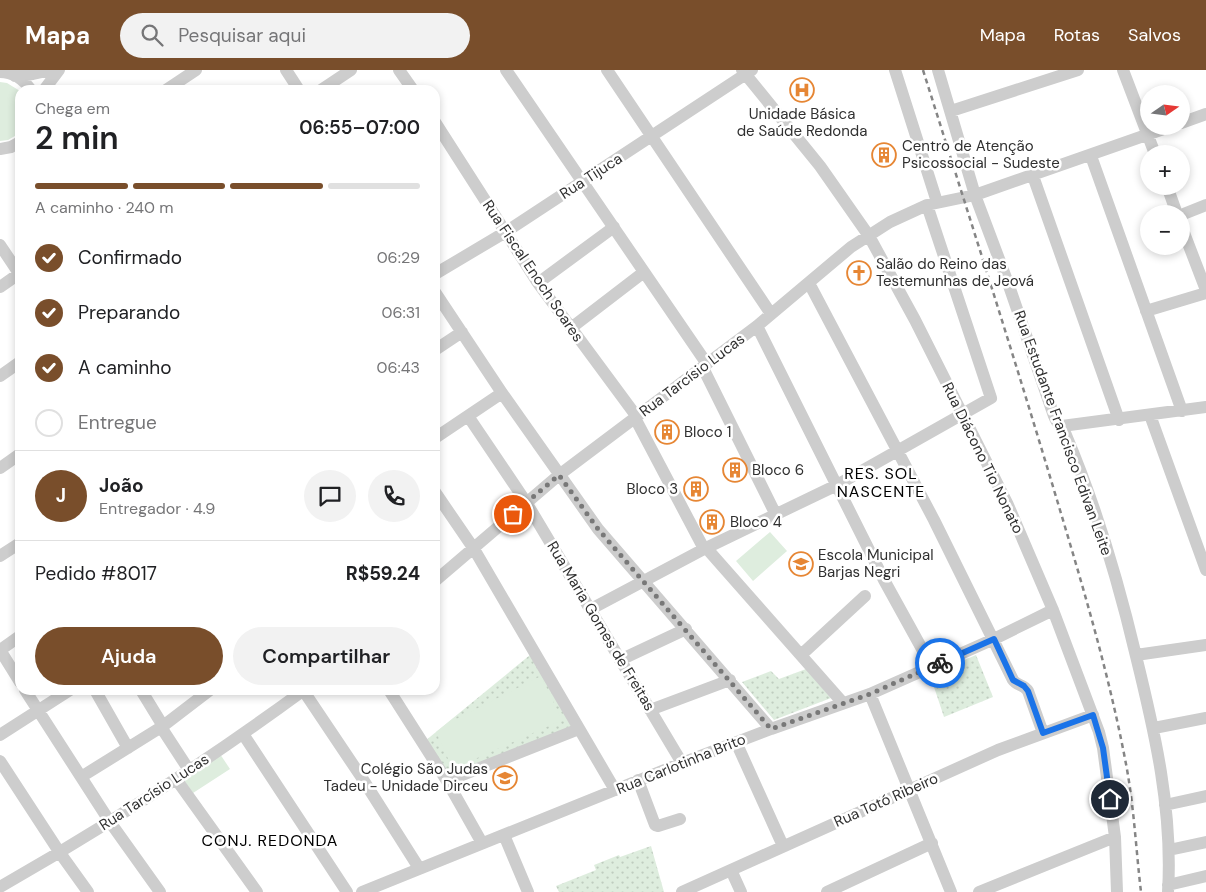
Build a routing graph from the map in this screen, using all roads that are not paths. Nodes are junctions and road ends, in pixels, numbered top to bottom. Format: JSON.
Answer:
{"nodes":[{"id":1,"x":51,"y":70,"type":"edge"},
{"id":2,"x":59,"y":70,"type":"edge"},
{"id":3,"x":196,"y":70,"type":"edge"},
{"id":4,"x":286,"y":70,"type":"edge"},
{"id":5,"x":352,"y":70,"type":"edge"},
{"id":6,"x":399,"y":70,"type":"edge"},
{"id":7,"x":506,"y":70,"type":"edge"},
{"id":8,"x":607,"y":70,"type":"edge"},
{"id":9,"x":895,"y":70,"type":"edge"},
{"id":10,"x":938,"y":70,"type":"edge"},
{"id":11,"x":1078,"y":70,"type":"edge"},
{"id":12,"x":1123,"y":70,"type":"edge"},
{"id":13,"x":0,"y":72,"type":"edge"},
{"id":14,"x":746,"y":72,"type":"edge"},
{"id":15,"x":15,"y":76,"type":"junction"},
{"id":16,"x":27,"y":85,"type":"edge"},
{"id":17,"x":48,"y":85,"type":"edge"},
{"id":18,"x":174,"y":85,"type":"edge"},
{"id":19,"x":294,"y":85,"type":"edge"},
{"id":20,"x":330,"y":85,"type":"edge"},
{"id":21,"x":410,"y":85,"type":"edge"},
{"id":22,"x":951,"y":111,"type":"junction"},
{"id":23,"x":1140,"y":114,"type":"edge"},
{"id":24,"x":1206,"y":114,"type":"edge"},
{"id":25,"x":1190,"y":120,"type":"edge"},
{"id":26,"x":440,"y":130,"type":"edge"},
{"id":27,"x":1148,"y":135,"type":"joint"},
{"id":28,"x":651,"y":136,"type":"junction"},
{"id":29,"x":15,"y":145,"type":"edge"},
{"id":30,"x":1152,"y":145,"type":"edge"},
{"id":31,"x":0,"y":149,"type":"edge"},
{"id":32,"x":1091,"y":156,"type":"junction"},
{"id":33,"x":1033,"y":176,"type":"junction"},
{"id":34,"x":583,"y":182,"type":"junction"},
{"id":35,"x":969,"y":197,"type":"junction"},
{"id":36,"x":932,"y":203,"type":"junction"},
{"id":37,"x":1206,"y":205,"type":"edge"},
{"id":38,"x":1190,"y":211,"type":"edge"},
{"id":39,"x":614,"y":227,"type":"junction"},
{"id":40,"x":504,"y":233,"type":"junction"},
{"id":41,"x":869,"y":236,"type":"junction"},
{"id":42,"x":0,"y":245,"type":"edge"},
{"id":43,"x":1190,"y":249,"type":"edge"},
{"id":44,"x":15,"y":267,"type":"edge"},
{"id":45,"x":440,"y":271,"type":"edge"},
{"id":46,"x":644,"y":272,"type":"junction"},
{"id":47,"x":15,"y":277,"type":"edge"},
{"id":48,"x":538,"y":283,"type":"junction"},
{"id":49,"x":809,"y":283,"type":"junction"},
{"id":50,"x":0,"y":287,"type":"edge"},
{"id":51,"x":1206,"y":292,"type":"edge"},
{"id":52,"x":440,"y":299,"type":"edge"},
{"id":53,"x":1146,"y":311,"type":"junction"},
{"id":54,"x":771,"y":314,"type":"junction"},
{"id":55,"x":757,"y":326,"type":"junction"},
{"id":56,"x":571,"y":328,"type":"junction"},
{"id":57,"x":462,"y":332,"type":"junction"},
{"id":58,"x":440,"y":347,"type":"edge"},
{"id":59,"x":15,"y":366,"type":"edge"},
{"id":60,"x":705,"y":366,"type":"junction"},
{"id":61,"x":0,"y":376,"type":"edge"},
{"id":62,"x":502,"y":393,"type":"junction"},
{"id":63,"x":1206,"y":407,"type":"edge"},
{"id":64,"x":1182,"y":410,"type":"junction"},
{"id":65,"x":962,"y":414,"type":"junction"},
{"id":66,"x":1150,"y":415,"type":"junction"},
{"id":67,"x":468,"y":416,"type":"junction"},
{"id":68,"x":636,"y":418,"type":"junction"},
{"id":69,"x":1119,"y":420,"type":"junction"},
{"id":70,"x":1062,"y":426,"type":"junction"},
{"id":71,"x":440,"y":435,"type":"edge"},
{"id":72,"x":898,"y":450,"type":"junction"},
{"id":73,"x":15,"y":458,"type":"edge"},
{"id":74,"x":0,"y":468,"type":"edge"},
{"id":75,"x":559,"y":475,"type":"junction"},
{"id":76,"x":837,"y":485,"type":"junction"},
{"id":77,"x":440,"y":499,"type":"edge"},
{"id":78,"x":526,"y":502,"type":"junction"},
{"id":79,"x":776,"y":515,"type":"junction"},
{"id":80,"x":15,"y":546,"type":"edge"},
{"id":81,"x":705,"y":548,"type":"junction"},
{"id":82,"x":474,"y":549,"type":"junction"},
{"id":83,"x":0,"y":556,"type":"edge"},
{"id":84,"x":1206,"y":570,"type":"edge"},
{"id":85,"x":440,"y":577,"type":"edge"},
{"id":86,"x":643,"y":581,"type":"junction"},
{"id":87,"x":865,"y":596,"type":"dead end"},
{"id":88,"x":591,"y":609,"type":"junction"},
{"id":89,"x":1053,"y":610,"type":"junction"},
{"id":90,"x":686,"y":629,"type":"junction"},
{"id":91,"x":994,"y":639,"type":"junction"},
{"id":92,"x":15,"y":640,"type":"edge"},
{"id":93,"x":1206,"y":645,"type":"edge"},
{"id":94,"x":0,"y":650,"type":"edge"},
{"id":95,"x":800,"y":655,"type":"junction"},
{"id":96,"x":1136,"y":655,"type":"junction"},
{"id":97,"x":620,"y":660,"type":"junction"},
{"id":98,"x":932,"y":667,"type":"junction"},
{"id":99,"x":15,"y":674,"type":"edge"},
{"id":100,"x":730,"y":680,"type":"junction"},
{"id":101,"x":870,"y":694,"type":"junction"},
{"id":102,"x":28,"y":695,"type":"edge"},
{"id":103,"x":62,"y":695,"type":"edge"},
{"id":104,"x":98,"y":695,"type":"edge"},
{"id":105,"x":144,"y":695,"type":"edge"},
{"id":106,"x":203,"y":695,"type":"edge"},
{"id":107,"x":296,"y":695,"type":"edge"},
{"id":108,"x":306,"y":695,"type":"edge"},
{"id":109,"x":393,"y":695,"type":"edge"},
{"id":110,"x":843,"y":703,"type":"junction"},
{"id":111,"x":38,"y":710,"type":"junction"},
{"id":112,"x":650,"y":710,"type":"junction"},
{"id":113,"x":1093,"y":715,"type":"junction"},
{"id":114,"x":1206,"y":718,"type":"edge"},
{"id":115,"x":162,"y":726,"type":"junction"},
{"id":116,"x":1154,"y":728,"type":"junction"},
{"id":117,"x":579,"y":729,"type":"junction"},
{"id":118,"x":771,"y":729,"type":"junction"},
{"id":119,"x":1043,"y":733,"type":"junction"},
{"id":120,"x":242,"y":734,"type":"junction"},
{"id":121,"x":0,"y":736,"type":"edge"},
{"id":122,"x":736,"y":742,"type":"junction"},
{"id":123,"x":128,"y":748,"type":"junction"},
{"id":124,"x":0,"y":761,"type":"edge"},
{"id":125,"x":682,"y":763,"type":"junction"},
{"id":126,"x":189,"y":770,"type":"junction"},
{"id":127,"x":81,"y":777,"type":"junction"},
{"id":128,"x":176,"y":779,"type":"junction"},
{"id":129,"x":638,"y":780,"type":"junction"},
{"id":130,"x":446,"y":781,"type":"junction"},
{"id":131,"x":910,"y":789,"type":"junction"},
{"id":132,"x":615,"y":790,"type":"junction"},
{"id":133,"x":1206,"y":796,"type":"edge"},
{"id":134,"x":1165,"y":805,"type":"junction"},
{"id":135,"x":680,"y":820,"type":"dead end"},
{"id":136,"x":110,"y":822,"type":"junction"},
{"id":137,"x":504,"y":834,"type":"junction"},
{"id":138,"x":1115,"y":836,"type":"junction"},
{"id":139,"x":1206,"y":842,"type":"edge"},
{"id":140,"x":482,"y":843,"type":"junction"},
{"id":141,"x":932,"y":843,"type":"junction"},
{"id":142,"x":783,"y":846,"type":"junction"},
{"id":143,"x":1169,"y":850,"type":"junction"},
{"id":144,"x":60,"y":852,"type":"junction"},
{"id":145,"x":419,"y":868,"type":"junction"},
{"id":146,"x":731,"y":870,"type":"junction"},
{"id":147,"x":1206,"y":876,"type":"edge"},
{"id":148,"x":0,"y":887,"type":"edge"},
{"id":149,"x":1168,"y":888,"type":"edge"},
{"id":150,"x":3,"y":892,"type":"edge"},
{"id":151,"x":88,"y":892,"type":"edge"},
{"id":152,"x":160,"y":892,"type":"edge"},
{"id":153,"x":257,"y":892,"type":"edge"},
{"id":154,"x":347,"y":892,"type":"edge"},
{"id":155,"x":362,"y":892,"type":"edge"},
{"id":156,"x":528,"y":892,"type":"edge"},
{"id":157,"x":682,"y":892,"type":"edge"},
{"id":158,"x":741,"y":892,"type":"edge"},
{"id":159,"x":826,"y":892,"type":"edge"},
{"id":160,"x":951,"y":892,"type":"edge"},
{"id":161,"x":979,"y":892,"type":"edge"},
{"id":162,"x":1117,"y":892,"type":"edge"}],
"edges":[{"from":1,"to":15,"type":"street"},
{"from":2,"to":17,"type":"street"},
{"from":3,"to":18,"type":"street"},
{"from":4,"to":19,"type":"street"},
{"from":5,"to":20,"type":"street"},
{"from":6,"to":21,"type":"street"},
{"from":7,"to":34,"type":"street"},
{"from":8,"to":28,"type":"street"},
{"from":9,"to":36,"type":"street"},
{"from":10,"to":22,"type":"street","name":"Rua Estudante Francisco Edivan Leite"},
{"from":11,"to":22,"type":"street"},
{"from":12,"to":23,"type":"street"},
{"from":13,"to":15,"type":"street"},
{"from":14,"to":28,"type":"street","name":"Rua Tijuca"},
{"from":14,"to":41,"type":"street","name":"Rua Diácono Tio Nonato"},
{"from":15,"to":16,"type":"street"},
{"from":22,"to":35,"type":"street","name":"Rua Estudante Francisco Edivan Leite"},
{"from":24,"to":25,"type":"street"},
{"from":26,"to":40,"type":"street","name":"Rua Fiscal Enoch Soares"},
{"from":27,"to":30,"type":"street"},
{"from":27,"to":32,"type":"street","name":"Rua Tarcísio Lucas"},
{"from":28,"to":34,"type":"street","name":"Rua Tijuca"},
{"from":28,"to":54,"type":"street"},
{"from":29,"to":31,"type":"street"},
{"from":32,"to":33,"type":"street","name":"Rua Tarcísio Lucas"},
{"from":32,"to":53,"type":"street"},
{"from":33,"to":35,"type":"street","name":"Rua Tarcísio Lucas"},
{"from":33,"to":69,"type":"street"},
{"from":34,"to":39,"type":"street"},
{"from":34,"to":40,"type":"street","name":"Rua Tijuca"},
{"from":35,"to":36,"type":"street","name":"Rua Tarcísio Lucas"},
{"from":35,"to":70,"type":"street","name":"Rua Estudante Francisco Edivan Leite"},
{"from":36,"to":41,"type":"street","name":"Rua Tarcísio Lucas"},
{"from":36,"to":65,"type":"street"},
{"from":37,"to":38,"type":"street"},
{"from":39,"to":46,"type":"street"},
{"from":39,"to":48,"type":"street"},
{"from":40,"to":45,"type":"street","name":"Rua Tijuca"},
{"from":40,"to":48,"type":"street","name":"Rua Fiscal Enoch Soares"},
{"from":41,"to":49,"type":"street","name":"Rua Tarcísio Lucas"},
{"from":41,"to":65,"type":"street","name":"Rua Diácono Tio Nonato"},
{"from":42,"to":44,"type":"street"},
{"from":43,"to":51,"type":"street"},
{"from":46,"to":56,"type":"street"},
{"from":46,"to":60,"type":"street"},
{"from":47,"to":50,"type":"street"},
{"from":48,"to":56,"type":"street","name":"Rua Fiscal Enoch Soares"},
{"from":49,"to":54,"type":"street","name":"Rua Tarcísio Lucas"},
{"from":49,"to":72,"type":"street"},
{"from":51,"to":53,"type":"street"},
{"from":52,"to":57,"type":"street"},
{"from":53,"to":64,"type":"street"},
{"from":54,"to":55,"type":"street","name":"Rua Tarcísio Lucas"},
{"from":55,"to":60,"type":"street","name":"Rua Tarcísio Lucas"},
{"from":55,"to":76,"type":"street"},
{"from":56,"to":68,"type":"street","name":"Rua Fiscal Enoch Soares"},
{"from":57,"to":58,"type":"street"},
{"from":57,"to":62,"type":"street"},
{"from":59,"to":61,"type":"street"},
{"from":60,"to":68,"type":"street","name":"Rua Tarcísio Lucas"},
{"from":60,"to":79,"type":"street"},
{"from":62,"to":67,"type":"street"},
{"from":62,"to":75,"type":"street"},
{"from":63,"to":64,"type":"street"},
{"from":64,"to":66,"type":"street"},
{"from":65,"to":72,"type":"street"},
{"from":65,"to":89,"type":"street","name":"Rua Diácono Tio Nonato"},
{"from":66,"to":69,"type":"street"},
{"from":66,"to":84,"type":"street"},
{"from":67,"to":71,"type":"street"},
{"from":67,"to":78,"type":"street","name":"Rua Maria Gomes de Freitas"},
{"from":68,"to":75,"type":"street","name":"Rua Tarcísio Lucas"},
{"from":68,"to":81,"type":"street","name":"Rua Fiscal Enoch Soares"},
{"from":69,"to":70,"type":"street"},
{"from":70,"to":96,"type":"street","name":"Rua Estudante Francisco Edivan Leite"},
{"from":72,"to":76,"type":"street"},
{"from":72,"to":91,"type":"street"},
{"from":73,"to":74,"type":"street"},
{"from":75,"to":78,"type":"street","name":"Rua Tarcísio Lucas"},
{"from":75,"to":86,"type":"street"},
{"from":76,"to":79,"type":"street"},
{"from":76,"to":98,"type":"street"},
{"from":77,"to":82,"type":"street"},
{"from":78,"to":82,"type":"street","name":"Rua Tarcísio Lucas"},
{"from":78,"to":88,"type":"street","name":"Rua Maria Gomes de Freitas"},
{"from":79,"to":81,"type":"street"},
{"from":80,"to":83,"type":"street"},
{"from":81,"to":86,"type":"street"},
{"from":81,"to":95,"type":"street","name":"Rua Fiscal Enoch Soares"},
{"from":82,"to":85,"type":"street","name":"Rua Tarcísio Lucas"},
{"from":82,"to":117,"type":"street"},
{"from":86,"to":88,"type":"street"},
{"from":86,"to":90,"type":"street"},
{"from":87,"to":95,"type":"street"},
{"from":88,"to":97,"type":"street","name":"Rua Maria Gomes de Freitas"},
{"from":89,"to":91,"type":"street","name":"Rua Carlotinha Brito"},
{"from":89,"to":113,"type":"street","name":"Rua Diácono Tio Nonato"},
{"from":90,"to":97,"type":"street"},
{"from":90,"to":100,"type":"street"},
{"from":91,"to":98,"type":"street","name":"Rua Carlotinha Brito"},
{"from":91,"to":119,"type":"street"},
{"from":92,"to":94,"type":"street"},
{"from":93,"to":96,"type":"street"},
{"from":94,"to":99,"type":"street"},
{"from":95,"to":110,"type":"street","name":"Rua Fiscal Enoch Soares"},
{"from":96,"to":116,"type":"street","name":"Rua Estudante Francisco Edivan Leite"},
{"from":97,"to":112,"type":"street","name":"Rua Maria Gomes de Freitas"},
{"from":98,"to":101,"type":"street","name":"Rua Carlotinha Brito"},
{"from":100,"to":112,"type":"street"},
{"from":100,"to":118,"type":"street"},
{"from":101,"to":110,"type":"street","name":"Rua Carlotinha Brito"},
{"from":101,"to":131,"type":"street"},
{"from":102,"to":111,"type":"street"},
{"from":103,"to":111,"type":"street"},
{"from":104,"to":123,"type":"street"},
{"from":105,"to":115,"type":"street"},
{"from":106,"to":115,"type":"street"},
{"from":107,"to":120,"type":"street","name":"Rua Tarcísio Lucas"},
{"from":108,"to":145,"type":"street"},
{"from":109,"to":130,"type":"street"},
{"from":110,"to":118,"type":"street","name":"Rua Carlotinha Brito"},
{"from":111,"to":121,"type":"street"},
{"from":111,"to":127,"type":"street"},
{"from":112,"to":125,"type":"street","name":"Rua Maria Gomes de Freitas"},
{"from":113,"to":119,"type":"street","name":"Rua Totó Ribeiro"},
{"from":113,"to":138,"type":"street","name":"Rua Diácono Tio Nonato"},
{"from":114,"to":116,"type":"street"},
{"from":115,"to":123,"type":"street"},
{"from":115,"to":126,"type":"street"},
{"from":116,"to":134,"type":"street","name":"Rua Estudante Francisco Edivan Leite"},
{"from":117,"to":130,"type":"street"},
{"from":117,"to":132,"type":"street"},
{"from":118,"to":122,"type":"street","name":"Rua Carlotinha Brito"},
{"from":119,"to":131,"type":"street","name":"Rua Totó Ribeiro"},
{"from":120,"to":126,"type":"street","name":"Rua Tarcísio Lucas"},
{"from":120,"to":154,"type":"street"},
{"from":122,"to":125,"type":"street","name":"Rua Carlotinha Brito"},
{"from":122,"to":142,"type":"street"},
{"from":123,"to":127,"type":"street"},
{"from":124,"to":144,"type":"street"},
{"from":125,"to":129,"type":"street","name":"Rua Carlotinha Brito"},
{"from":126,"to":128,"type":"street","name":"Rua Tarcísio Lucas"},
{"from":127,"to":136,"type":"street"},
{"from":128,"to":136,"type":"street","name":"Rua Tarcísio Lucas"},
{"from":128,"to":153,"type":"street"},
{"from":129,"to":132,"type":"street","name":"Rua Carlotinha Brito"},
{"from":129,"to":135,"type":"street"},
{"from":130,"to":140,"type":"street"},
{"from":131,"to":141,"type":"street"},
{"from":131,"to":142,"type":"street","name":"Rua Totó Ribeiro"},
{"from":132,"to":137,"type":"street","name":"Rua Carlotinha Brito"},
{"from":133,"to":134,"type":"street"},
{"from":134,"to":143,"type":"street","name":"Rua Estudante Francisco Edivan Leite"},
{"from":136,"to":144,"type":"street","name":"Rua Tarcísio Lucas"},
{"from":136,"to":152,"type":"street"},
{"from":137,"to":140,"type":"street","name":"Rua Carlotinha Brito"},
{"from":137,"to":156,"type":"street"},
{"from":138,"to":161,"type":"street"},
{"from":138,"to":162,"type":"street","name":"Rua Diácono Tio Nonato"},
{"from":139,"to":143,"type":"street"},
{"from":140,"to":145,"type":"street","name":"Rua Carlotinha Brito"},
{"from":141,"to":159,"type":"street"},
{"from":141,"to":160,"type":"street"},
{"from":142,"to":146,"type":"street","name":"Rua Totó Ribeiro"},
{"from":143,"to":149,"type":"street","name":"Rua Estudante Francisco Edivan Leite"},
{"from":144,"to":148,"type":"street","name":"Rua Tarcísio Lucas"},
{"from":144,"to":151,"type":"street"},
{"from":145,"to":155,"type":"street","name":"Rua Carlotinha Brito"},
{"from":146,"to":157,"type":"street","name":"Rua Totó Ribeiro"},
{"from":146,"to":158,"type":"street"},
{"from":147,"to":149,"type":"street"},
{"from":148,"to":150,"type":"street"}]}
